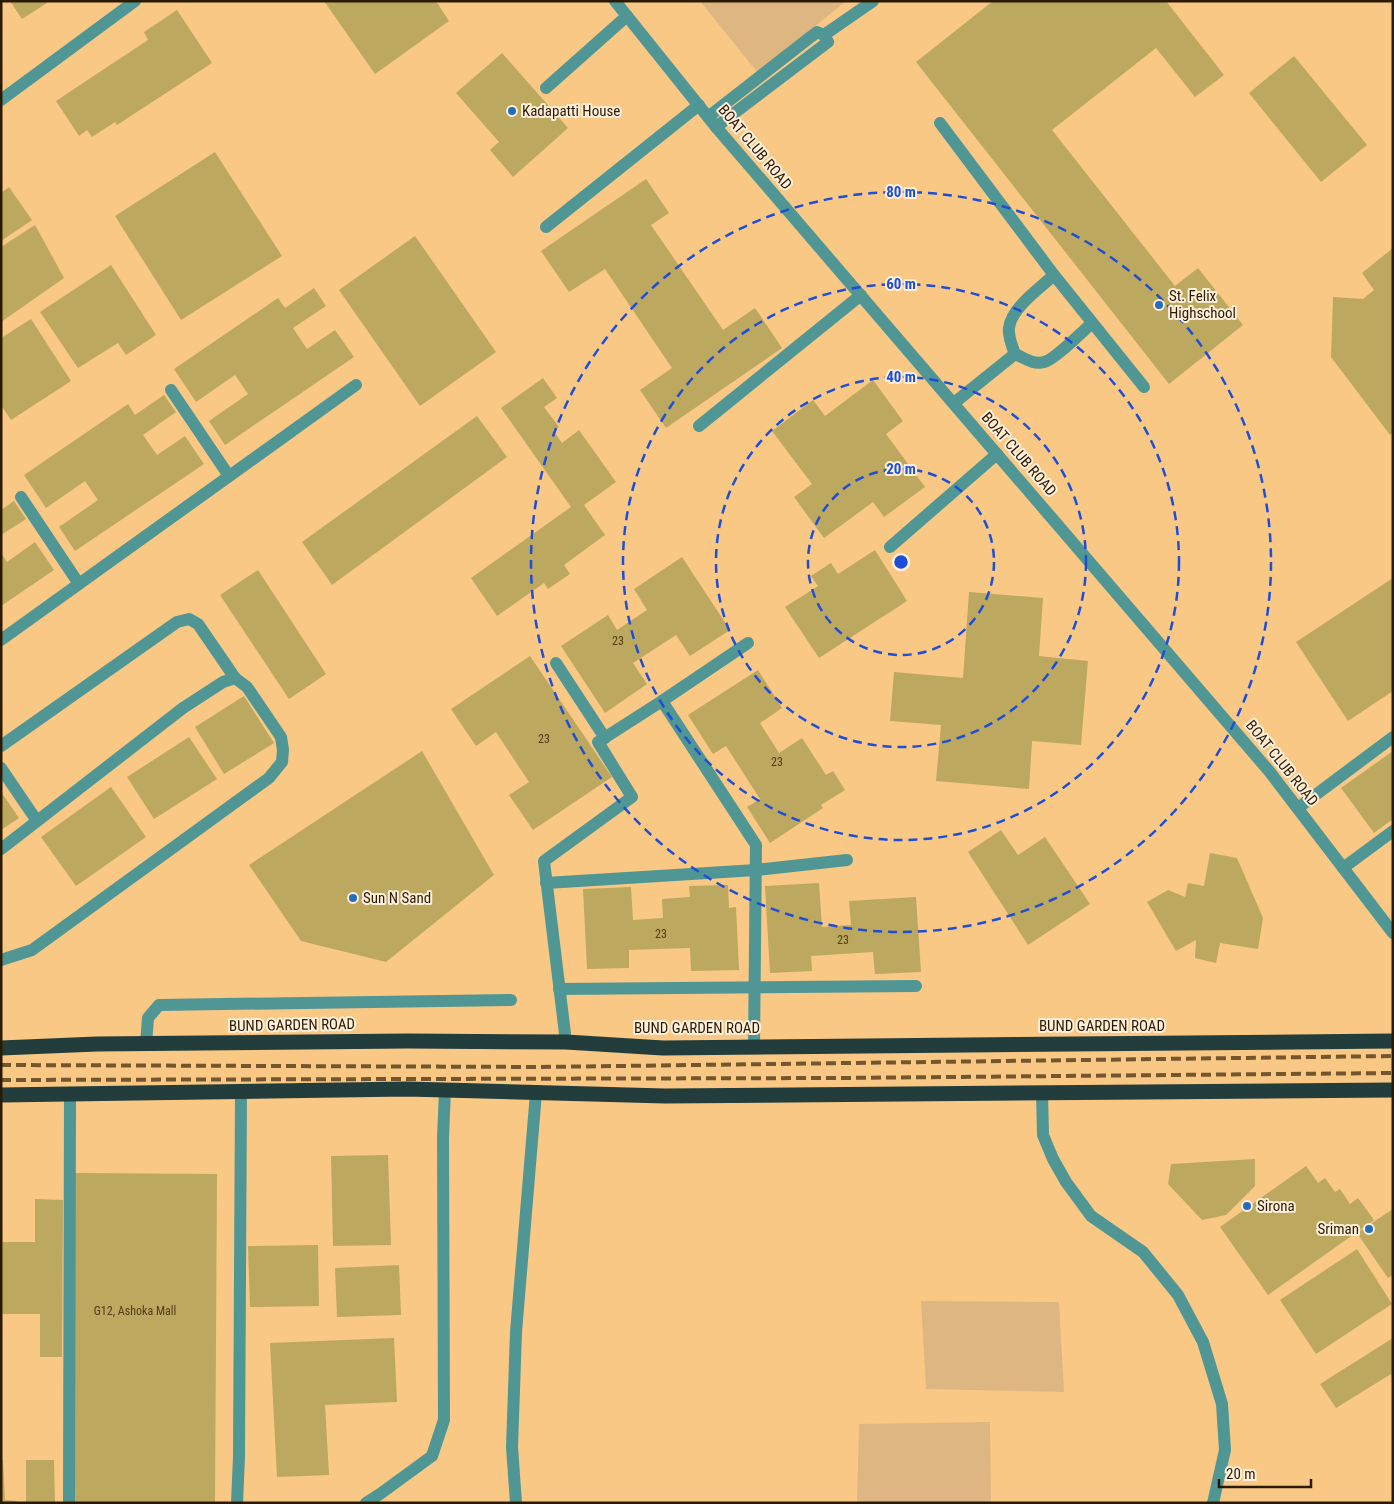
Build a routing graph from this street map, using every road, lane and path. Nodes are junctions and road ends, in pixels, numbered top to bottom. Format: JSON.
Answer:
{"nodes":[{"id":1,"x":135,"y":1,"type":"edge"},
{"id":2,"x":615,"y":1,"type":"edge"},
{"id":3,"x":873,"y":1,"type":"edge"},
{"id":4,"x":627,"y":16,"type":"junction"},
{"id":5,"x":546,"y":88,"type":"dead end"},
{"id":6,"x":1,"y":100,"type":"edge"},
{"id":7,"x":699,"y":105,"type":"junction"},
{"id":8,"x":712,"y":122,"type":"junction"},
{"id":9,"x":940,"y":123,"type":"dead end"},
{"id":10,"x":546,"y":227,"type":"dead end"},
{"id":11,"x":1054,"y":275,"type":"junction"},
{"id":12,"x":861,"y":295,"type":"junction"},
{"id":13,"x":1092,"y":323,"type":"junction"},
{"id":14,"x":1015,"y":354,"type":"junction"},
{"id":15,"x":356,"y":385,"type":"dead end"},
{"id":16,"x":1144,"y":387,"type":"dead end"},
{"id":17,"x":171,"y":390,"type":"dead end"},
{"id":18,"x":954,"y":403,"type":"junction"},
{"id":19,"x":699,"y":426,"type":"dead end"},
{"id":20,"x":997,"y":454,"type":"junction"},
{"id":21,"x":229,"y":476,"type":"junction"},
{"id":22,"x":21,"y":497,"type":"dead end"},
{"id":23,"x":890,"y":547,"type":"dead end"},
{"id":24,"x":79,"y":584,"type":"junction"},
{"id":25,"x":1,"y":640,"type":"edge"},
{"id":26,"x":748,"y":643,"type":"dead end"},
{"id":27,"x":556,"y":662,"type":"dead end"},
{"id":28,"x":235,"y":678,"type":"junction"},
{"id":29,"x":662,"y":701,"type":"junction"},
{"id":30,"x":1393,"y":737,"type":"edge"},
{"id":31,"x":605,"y":738,"type":"junction"},
{"id":32,"x":1,"y":746,"type":"edge"},
{"id":33,"x":1,"y":768,"type":"edge"},
{"id":34,"x":1298,"y":808,"type":"junction"},
{"id":35,"x":37,"y":820,"type":"junction"},
{"id":36,"x":1393,"y":831,"type":"edge"},
{"id":37,"x":1,"y":849,"type":"edge"},
{"id":38,"x":847,"y":860,"type":"dead end"},
{"id":39,"x":1343,"y":868,"type":"junction"},
{"id":40,"x":756,"y":870,"type":"junction"},
{"id":41,"x":546,"y":883,"type":"junction"},
{"id":42,"x":1393,"y":933,"type":"edge"},
{"id":43,"x":1,"y":960,"type":"edge"},
{"id":44,"x":916,"y":986,"type":"dead end"},
{"id":45,"x":755,"y":988,"type":"junction"},
{"id":46,"x":559,"y":989,"type":"junction"},
{"id":47,"x":511,"y":1000,"type":"dead end"},
{"id":48,"x":566,"y":1042,"type":"junction"},
{"id":49,"x":1393,"y":1042,"type":"edge"},
{"id":50,"x":146,"y":1044,"type":"junction"},
{"id":51,"x":754,"y":1046,"type":"junction"},
{"id":52,"x":1,"y":1048,"type":"edge"},
{"id":53,"x":445,"y":1090,"type":"junction"},
{"id":54,"x":1393,"y":1090,"type":"edge"},
{"id":55,"x":241,"y":1091,"type":"junction"},
{"id":56,"x":536,"y":1093,"type":"junction"},
{"id":57,"x":1042,"y":1093,"type":"junction"},
{"id":58,"x":70,"y":1094,"type":"junction"},
{"id":59,"x":1,"y":1095,"type":"edge"},
{"id":60,"x":69,"y":1503,"type":"edge"},
{"id":61,"x":237,"y":1503,"type":"edge"},
{"id":62,"x":366,"y":1503,"type":"edge"},
{"id":63,"x":516,"y":1503,"type":"edge"},
{"id":64,"x":1213,"y":1503,"type":"edge"}],
"edges":[{"from":1,"to":6,"type":"street"},
{"from":2,"to":4,"type":"street","name":"BOAT CLUB ROAD"},
{"from":3,"to":8,"type":"street"},
{"from":4,"to":5,"type":"street"},
{"from":4,"to":7,"type":"street","name":"BOAT CLUB ROAD"},
{"from":7,"to":8,"type":"street","name":"BOAT CLUB ROAD"},
{"from":7,"to":10,"type":"street"},
{"from":8,"to":12,"type":"street","name":"BOAT CLUB ROAD"},
{"from":9,"to":11,"type":"street"},
{"from":11,"to":13,"type":"street"},
{"from":11,"to":14,"type":"street"},
{"from":12,"to":18,"type":"street","name":"BOAT CLUB ROAD"},
{"from":12,"to":19,"type":"street"},
{"from":13,"to":14,"type":"street"},
{"from":13,"to":16,"type":"street"},
{"from":14,"to":18,"type":"street"},
{"from":15,"to":21,"type":"street"},
{"from":17,"to":21,"type":"street"},
{"from":18,"to":20,"type":"street","name":"BOAT CLUB ROAD"},
{"from":20,"to":23,"type":"street"},
{"from":20,"to":34,"type":"street","name":"BOAT CLUB ROAD"},
{"from":21,"to":24,"type":"street"},
{"from":22,"to":24,"type":"street"},
{"from":24,"to":25,"type":"street"},
{"from":26,"to":29,"type":"street"},
{"from":27,"to":31,"type":"street"},
{"from":28,"to":32,"type":"street"},
{"from":28,"to":35,"type":"street"},
{"from":28,"to":43,"type":"street"},
{"from":29,"to":31,"type":"street"},
{"from":29,"to":40,"type":"street"},
{"from":30,"to":34,"type":"street"},
{"from":31,"to":41,"type":"street"},
{"from":33,"to":35,"type":"street"},
{"from":34,"to":39,"type":"street","name":"BOAT CLUB ROAD"},
{"from":35,"to":37,"type":"street"},
{"from":36,"to":39,"type":"street"},
{"from":38,"to":40,"type":"street"},
{"from":39,"to":42,"type":"street","name":"BOAT CLUB ROAD"},
{"from":40,"to":41,"type":"street"},
{"from":40,"to":45,"type":"street"},
{"from":41,"to":46,"type":"street"},
{"from":44,"to":45,"type":"street"},
{"from":45,"to":46,"type":"street"},
{"from":45,"to":51,"type":"street"},
{"from":46,"to":48,"type":"street"},
{"from":47,"to":50,"type":"street"},
{"from":48,"to":50,"type":"highway","name":"BUND GARDEN ROAD"},
{"from":48,"to":51,"type":"highway","name":"BUND GARDEN ROAD"},
{"from":49,"to":51,"type":"highway","name":"BUND GARDEN ROAD"},
{"from":50,"to":52,"type":"highway","name":"BUND GARDEN ROAD"},
{"from":53,"to":55,"type":"highway"},
{"from":53,"to":56,"type":"highway"},
{"from":53,"to":62,"type":"street"},
{"from":54,"to":57,"type":"highway"},
{"from":55,"to":58,"type":"highway"},
{"from":55,"to":61,"type":"street"},
{"from":56,"to":57,"type":"highway"},
{"from":56,"to":63,"type":"street"},
{"from":57,"to":64,"type":"street"},
{"from":58,"to":59,"type":"highway"},
{"from":58,"to":60,"type":"street"}]}
